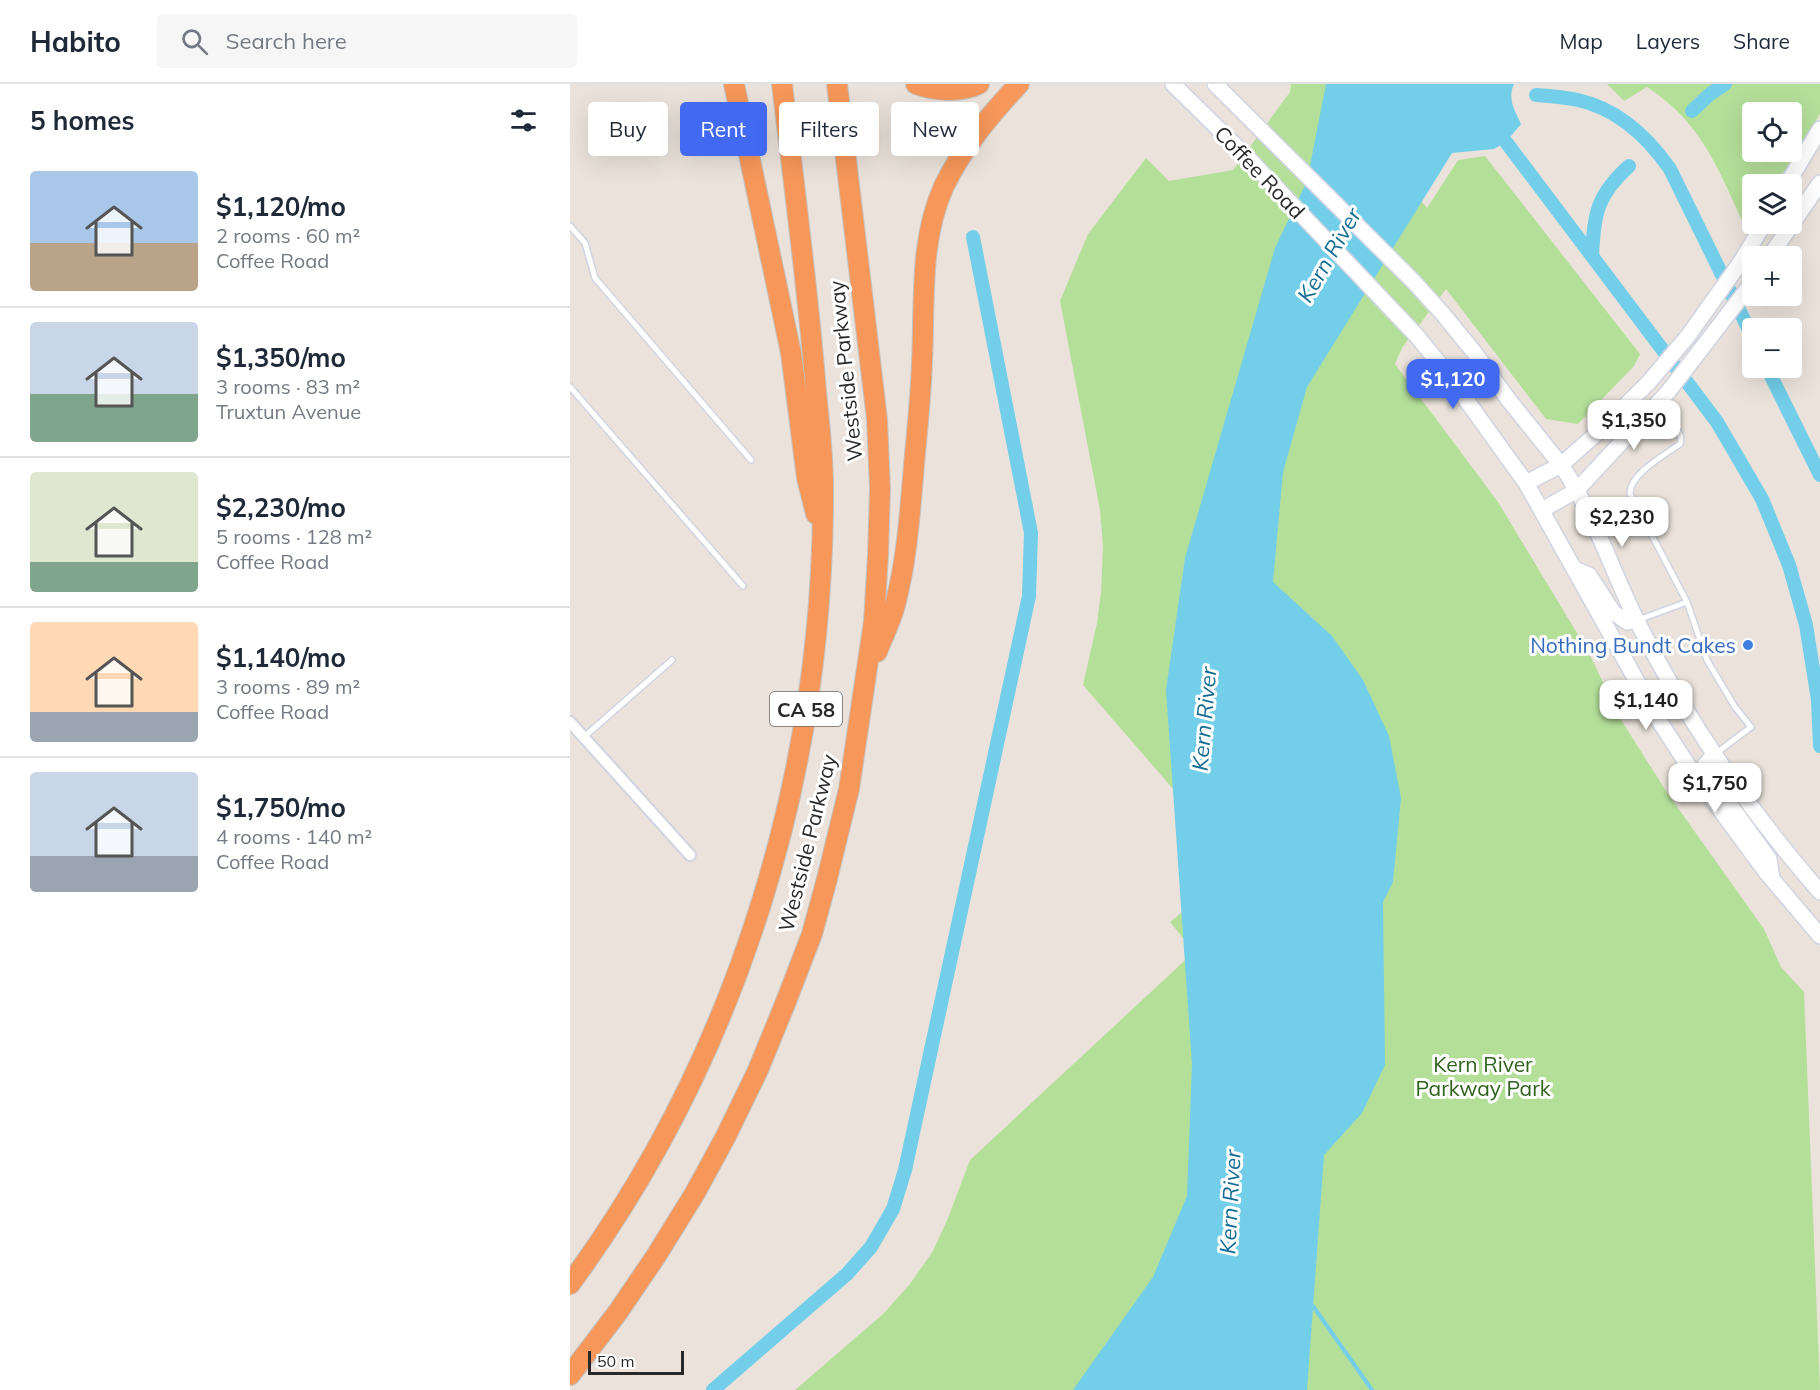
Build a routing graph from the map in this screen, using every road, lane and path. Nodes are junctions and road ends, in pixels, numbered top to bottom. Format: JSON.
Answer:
{"nodes":[{"id":1,"x":734,"y":84,"type":"edge"},
{"id":2,"x":782,"y":84,"type":"edge"},
{"id":3,"x":837,"y":84,"type":"edge"},
{"id":4,"x":916,"y":84,"type":"edge"},
{"id":5,"x":979,"y":84,"type":"edge"},
{"id":6,"x":1019,"y":84,"type":"edge"},
{"id":7,"x":1173,"y":84,"type":"edge"},
{"id":8,"x":1215,"y":84,"type":"edge"},
{"id":9,"x":1820,"y":129,"type":"edge"},
{"id":10,"x":1793,"y":174,"type":"edge"},
{"id":11,"x":1820,"y":183,"type":"edge"},
{"id":12,"x":570,"y":226,"type":"edge"},
{"id":13,"x":1758,"y":234,"type":"edge"},
{"id":14,"x":1777,"y":246,"type":"edge"},
{"id":15,"x":1742,"y":297,"type":"edge"},
{"id":16,"x":570,"y":387,"type":"edge"},
{"id":17,"x":1650,"y":410,"type":"junction"},
{"id":18,"x":751,"y":460,"type":"dead end"},
{"id":19,"x":1561,"y":465,"type":"junction"},
{"id":20,"x":1526,"y":483,"type":"junction"},
{"id":21,"x":1577,"y":490,"type":"junction"},
{"id":22,"x":1542,"y":510,"type":"junction"},
{"id":23,"x":1574,"y":569,"type":"junction"},
{"id":24,"x":822,"y":573,"type":"junction"},
{"id":25,"x":743,"y":586,"type":"dead end"},
{"id":26,"x":1687,"y":602,"type":"junction"},
{"id":27,"x":1637,"y":620,"type":"junction"},
{"id":28,"x":672,"y":660,"type":"dead end"},
{"id":29,"x":864,"y":685,"type":"junction"},
{"id":30,"x":570,"y":722,"type":"edge"},
{"id":31,"x":584,"y":737,"type":"junction"},
{"id":32,"x":1714,"y":755,"type":"junction"},
{"id":33,"x":690,"y":855,"type":"dead end"},
{"id":34,"x":1773,"y":880,"type":"junction"},
{"id":35,"x":1820,"y":892,"type":"edge"},
{"id":36,"x":1820,"y":936,"type":"edge"},
{"id":37,"x":570,"y":1284,"type":"edge"},
{"id":38,"x":570,"y":1375,"type":"edge"}],
"edges":[{"from":1,"to":24,"type":"highway"},
{"from":2,"to":24,"type":"highway","name":"Westside Parkway","number":"CA 58"},
{"from":3,"to":29,"type":"highway","name":"Westside Parkway","number":"CA 58"},
{"from":4,"to":5,"type":"highway"},
{"from":6,"to":29,"type":"highway"},
{"from":7,"to":20,"type":"main road","name":"Coffee Road"},
{"from":8,"to":19,"type":"main road","name":"Coffee Road"},
{"from":9,"to":10,"type":"main road"},
{"from":11,"to":14,"type":"main road"},
{"from":12,"to":18,"type":"lane"},
{"from":13,"to":19,"type":"main road"},
{"from":15,"to":17,"type":"main road"},
{"from":16,"to":25,"type":"lane"},
{"from":17,"to":21,"type":"main road"},
{"from":17,"to":26,"type":"lane"},
{"from":19,"to":20,"type":"main road"},
{"from":19,"to":21,"type":"main road","name":"Coffee Road"},
{"from":20,"to":22,"type":"main road","name":"Coffee Road"},
{"from":21,"to":22,"type":"main road"},
{"from":21,"to":27,"type":"main road","name":"Coffee Road"},
{"from":22,"to":23,"type":"main road","name":"Coffee Road"},
{"from":23,"to":27,"type":"main road"},
{"from":23,"to":34,"type":"main road","name":"Coffee Road"},
{"from":24,"to":37,"type":"highway","name":"Westside Parkway","number":"CA 58"},
{"from":26,"to":27,"type":"lane"},
{"from":26,"to":32,"type":"lane"},
{"from":27,"to":32,"type":"main road","name":"Coffee Road"},
{"from":28,"to":31,"type":"lane"},
{"from":29,"to":38,"type":"highway","name":"Westside Parkway","number":"CA 58"},
{"from":30,"to":31,"type":"street"},
{"from":31,"to":33,"type":"street"},
{"from":32,"to":34,"type":"main road"},
{"from":32,"to":35,"type":"main road","name":"Coffee Road"},
{"from":34,"to":36,"type":"main road","name":"Coffee Road"}]}
